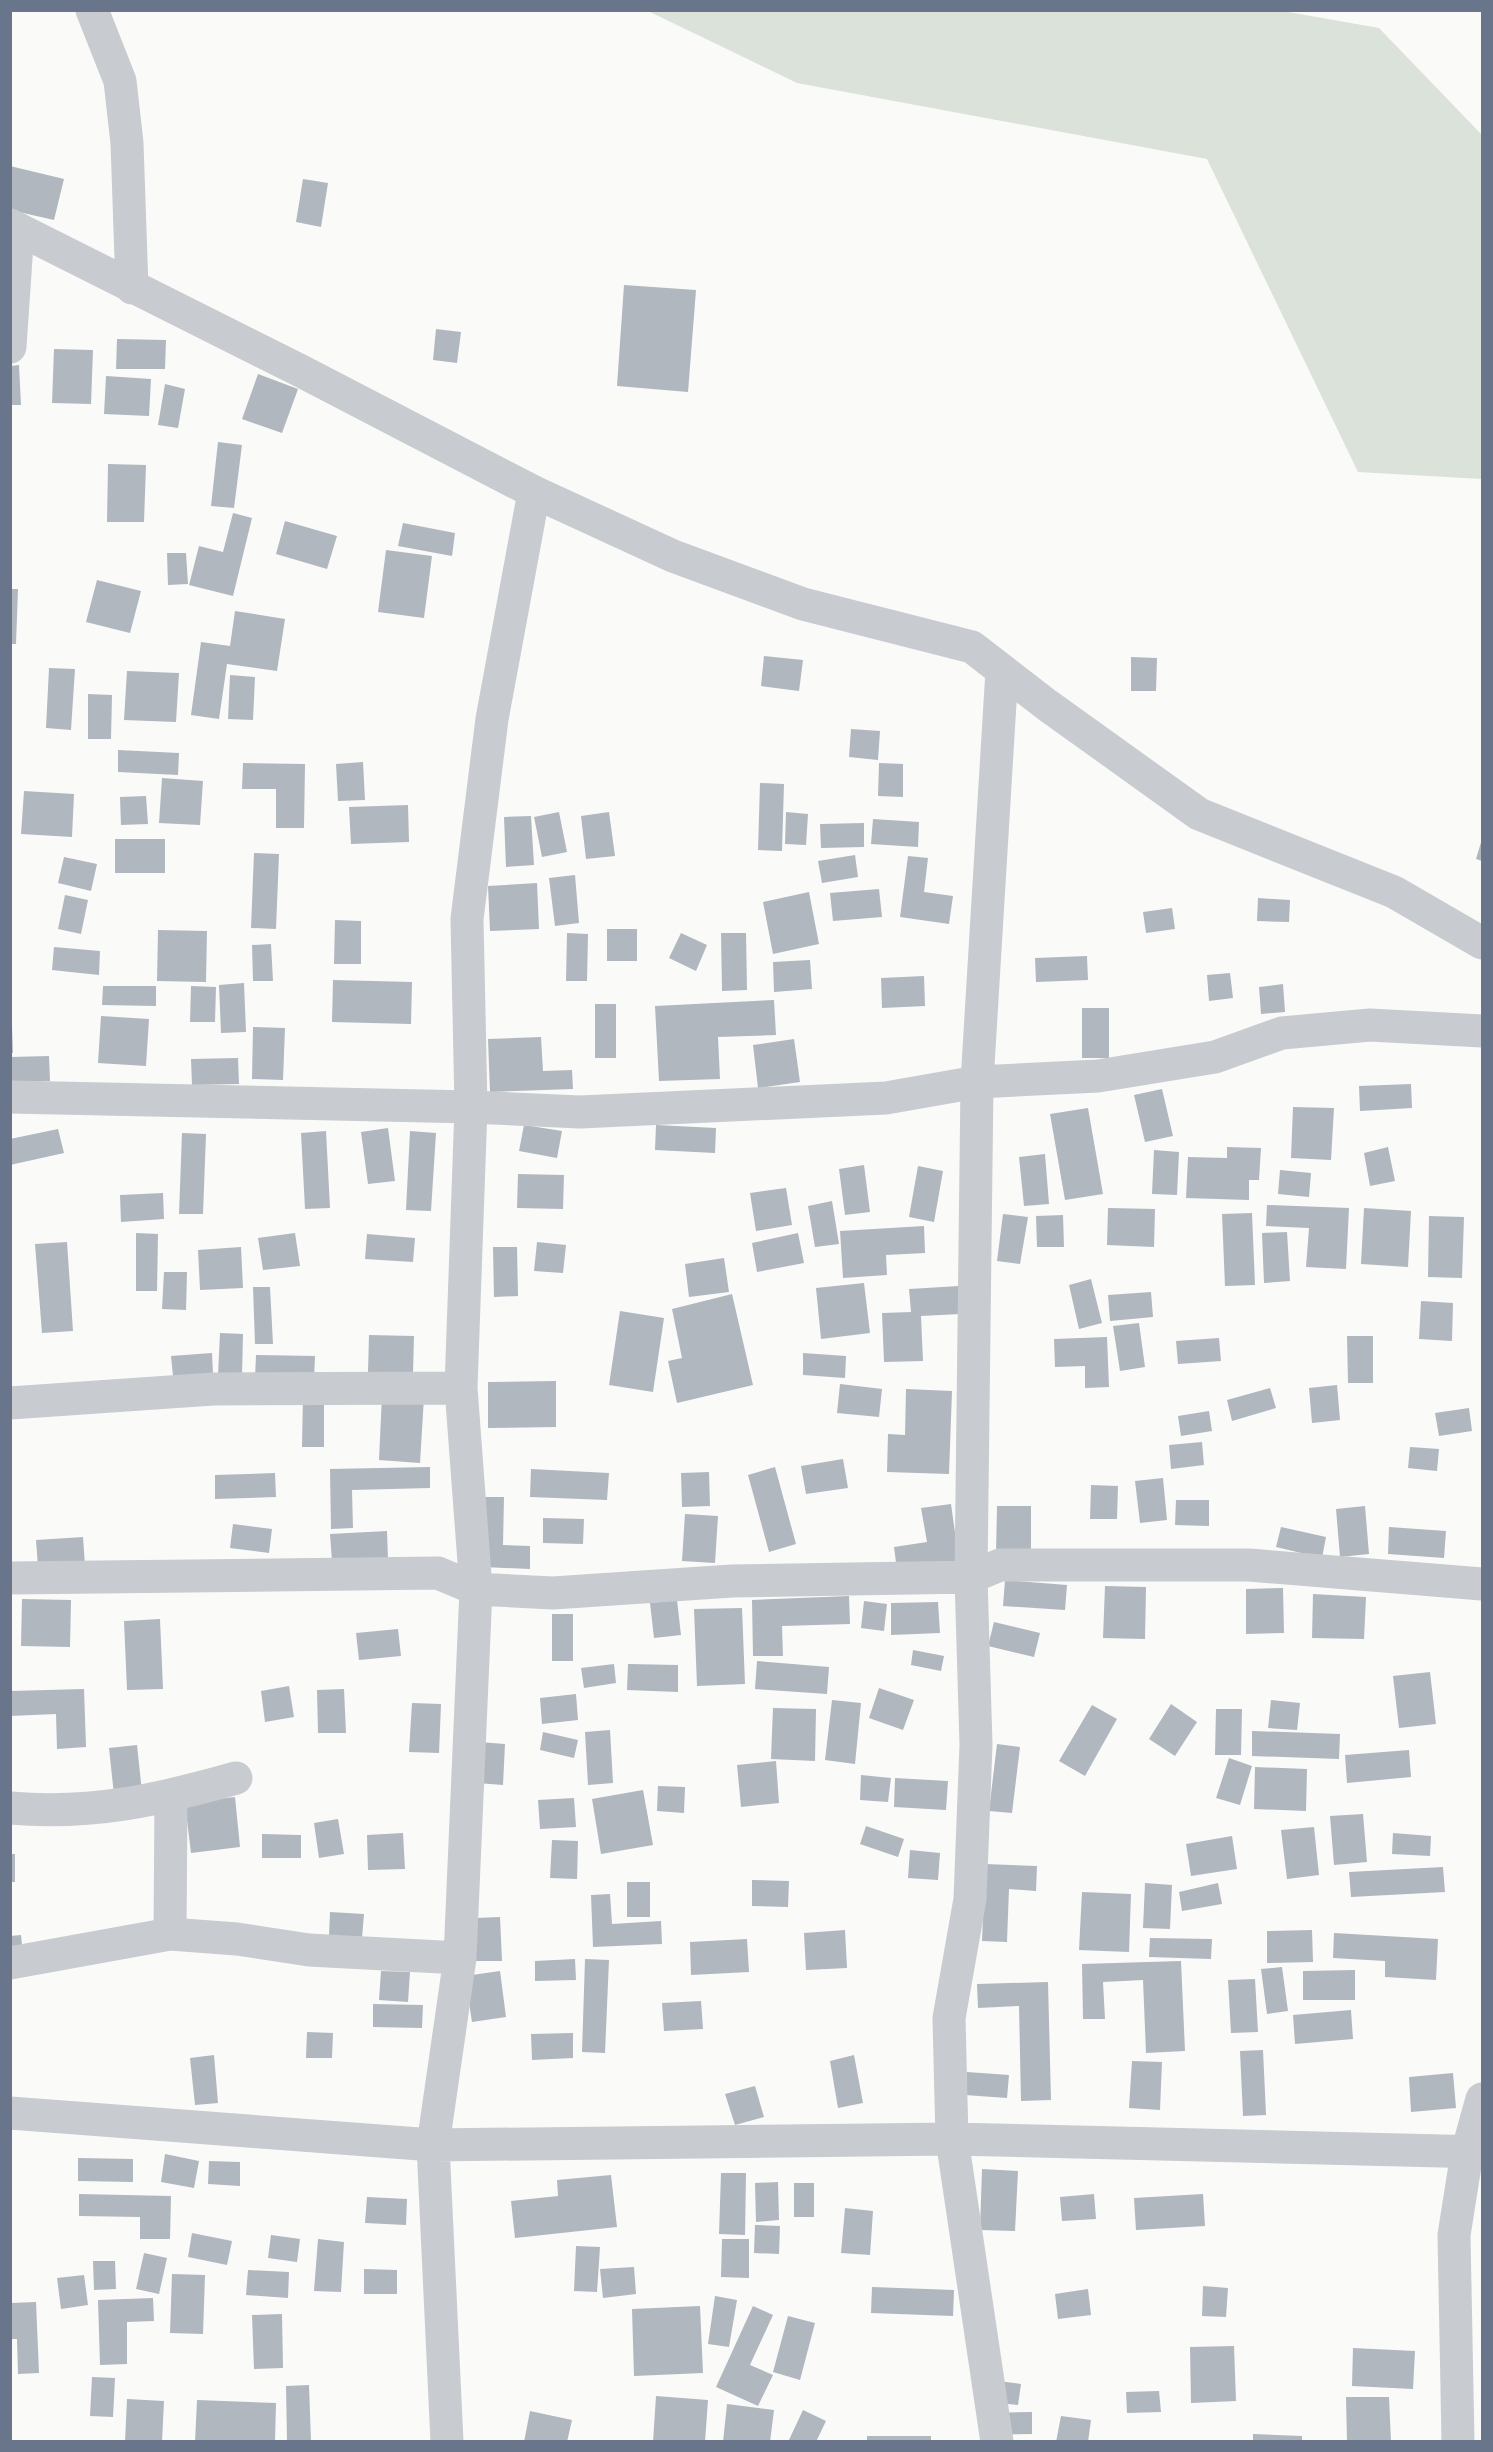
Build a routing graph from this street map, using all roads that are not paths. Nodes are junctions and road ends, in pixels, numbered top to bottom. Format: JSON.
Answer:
{"nodes":[{"id":1,"x":92,"y":10,"type":"edge"},
{"id":2,"x":14,"y":227,"type":"edge"},
{"id":3,"x":132,"y":288,"type":"junction"},
{"id":4,"x":10,"y":347,"type":"edge"},
{"id":5,"x":534,"y":492,"type":"junction"},
{"id":6,"x":1002,"y":670,"type":"junction"},
{"id":7,"x":1482,"y":943,"type":"edge"},
{"id":8,"x":1482,"y":1031,"type":"edge"},
{"id":9,"x":977,"y":1082,"type":"junction"},
{"id":10,"x":10,"y":1097,"type":"edge"},
{"id":11,"x":471,"y":1107,"type":"junction"},
{"id":12,"x":461,"y":1388,"type":"junction"},
{"id":13,"x":10,"y":1403,"type":"edge"},
{"id":14,"x":971,"y":1577,"type":"junction"},
{"id":15,"x":10,"y":1578,"type":"edge"},
{"id":16,"x":1482,"y":1584,"type":"edge"},
{"id":17,"x":476,"y":1589,"type":"junction"},
{"id":18,"x":237,"y":1778,"type":"dead end"},
{"id":19,"x":171,"y":1797,"type":"junction"},
{"id":20,"x":10,"y":1808,"type":"edge"},
{"id":21,"x":170,"y":1934,"type":"junction"},
{"id":22,"x":460,"y":1958,"type":"junction"},
{"id":23,"x":10,"y":1964,"type":"edge"},
{"id":24,"x":1482,"y":2099,"type":"edge"},
{"id":25,"x":10,"y":2113,"type":"edge"},
{"id":26,"x":952,"y":2139,"type":"junction"},
{"id":27,"x":434,"y":2145,"type":"junction"},
{"id":28,"x":1474,"y":2152,"type":"edge"},
{"id":29,"x":447,"y":2442,"type":"edge"},
{"id":30,"x":997,"y":2442,"type":"edge"},
{"id":31,"x":1458,"y":2442,"type":"edge"}],
"edges":[{"from":1,"to":3,"type":"street"},
{"from":2,"to":3,"type":"street"},
{"from":2,"to":4,"type":"street"},
{"from":3,"to":5,"type":"street"},
{"from":5,"to":6,"type":"street"},
{"from":5,"to":11,"type":"street"},
{"from":6,"to":7,"type":"street"},
{"from":6,"to":9,"type":"street"},
{"from":8,"to":9,"type":"street"},
{"from":9,"to":11,"type":"street"},
{"from":9,"to":14,"type":"street"},
{"from":10,"to":11,"type":"street"},
{"from":11,"to":12,"type":"street"},
{"from":12,"to":13,"type":"street"},
{"from":12,"to":17,"type":"street"},
{"from":14,"to":16,"type":"street"},
{"from":14,"to":17,"type":"street"},
{"from":14,"to":26,"type":"street"},
{"from":15,"to":17,"type":"street"},
{"from":17,"to":22,"type":"street"},
{"from":18,"to":19,"type":"street"},
{"from":19,"to":20,"type":"street"},
{"from":19,"to":21,"type":"street"},
{"from":21,"to":22,"type":"street"},
{"from":21,"to":23,"type":"street"},
{"from":22,"to":27,"type":"street"},
{"from":24,"to":28,"type":"street"},
{"from":25,"to":27,"type":"street"},
{"from":26,"to":27,"type":"street"},
{"from":26,"to":28,"type":"street"},
{"from":26,"to":30,"type":"street"},
{"from":27,"to":29,"type":"street"},
{"from":28,"to":31,"type":"street"}]}
